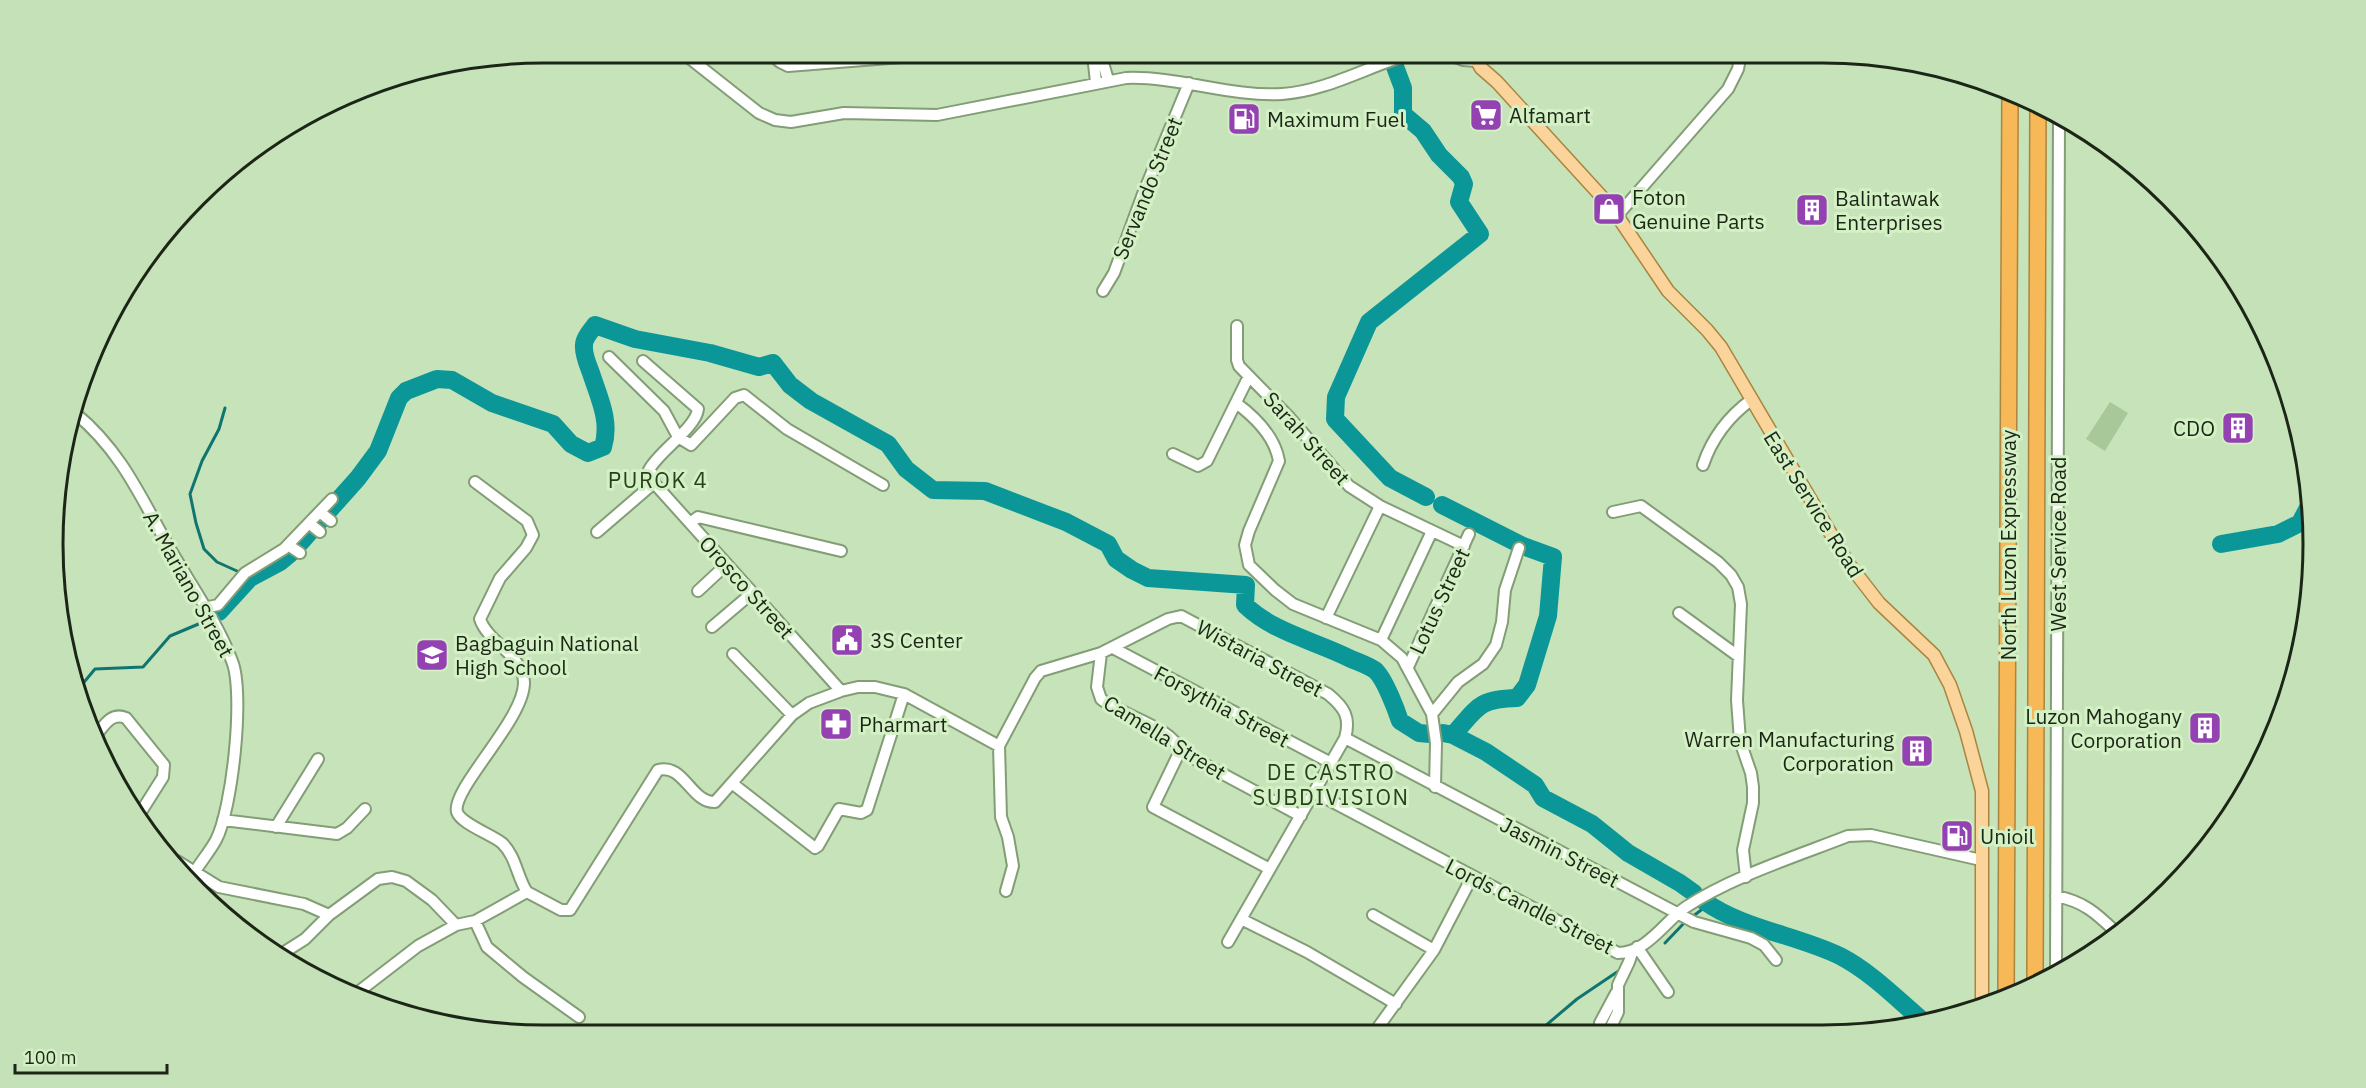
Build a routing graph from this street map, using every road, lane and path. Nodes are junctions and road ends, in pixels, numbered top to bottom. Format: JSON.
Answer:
{"nodes":[{"id":1,"x":697,"y":63,"type":"edge"},
{"id":2,"x":782,"y":63,"type":"edge"},
{"id":3,"x":819,"y":63,"type":"edge"},
{"id":4,"x":1094,"y":63,"type":"edge"},
{"id":5,"x":1103,"y":63,"type":"edge"},
{"id":6,"x":1384,"y":63,"type":"edge"},
{"id":7,"x":1479,"y":63,"type":"edge"},
{"id":8,"x":1739,"y":63,"type":"edge"},
{"id":9,"x":809,"y":64,"type":"joint"},
{"id":10,"x":1108,"y":80,"type":"junction"},
{"id":11,"x":1096,"y":82,"type":"junction"},
{"id":12,"x":1189,"y":84,"type":"junction"},
{"id":13,"x":2010,"y":102,"type":"edge"},
{"id":14,"x":2038,"y":115,"type":"edge"},
{"id":15,"x":2059,"y":125,"type":"edge"},
{"id":16,"x":1617,"y":216,"type":"junction"},
{"id":17,"x":1103,"y":291,"type":"dead end"},
{"id":18,"x":1237,"y":326,"type":"dead end"},
{"id":19,"x":609,"y":357,"type":"dead end"},
{"id":20,"x":643,"y":361,"type":"dead end"},
{"id":21,"x":1249,"y":376,"type":"junction"},
{"id":22,"x":1751,"y":400,"type":"junction"},
{"id":23,"x":1236,"y":404,"type":"junction"},
{"id":24,"x":80,"y":417,"type":"edge"},
{"id":25,"x":678,"y":437,"type":"junction"},
{"id":26,"x":1173,"y":454,"type":"dead end"},
{"id":27,"x":1703,"y":465,"type":"dead end"},
{"id":28,"x":475,"y":482,"type":"dead end"},
{"id":29,"x":654,"y":483,"type":"junction"},
{"id":30,"x":882,"y":485,"type":"dead end"},
{"id":31,"x":332,"y":500,"type":"dead end"},
{"id":32,"x":1380,"y":506,"type":"junction"},
{"id":33,"x":1613,"y":512,"type":"dead end"},
{"id":34,"x":690,"y":523,"type":"junction"},
{"id":35,"x":1432,"y":531,"type":"junction"},
{"id":36,"x":597,"y":532,"type":"dead end"},
{"id":37,"x":1469,"y":534,"type":"dead end"},
{"id":38,"x":1464,"y":546,"type":"junction"},
{"id":39,"x":1519,"y":548,"type":"dead end"},
{"id":40,"x":841,"y":551,"type":"dead end"},
{"id":41,"x":727,"y":564,"type":"junction"},
{"id":42,"x":698,"y":591,"type":"dead end"},
{"id":43,"x":752,"y":593,"type":"junction"},
{"id":44,"x":205,"y":610,"type":"junction"},
{"id":45,"x":1679,"y":614,"type":"dead end"},
{"id":46,"x":1326,"y":618,"type":"junction"},
{"id":47,"x":712,"y":627,"type":"dead end"},
{"id":48,"x":1381,"y":640,"type":"junction"},
{"id":49,"x":1113,"y":648,"type":"junction"},
{"id":50,"x":1101,"y":653,"type":"junction"},
{"id":51,"x":733,"y":654,"type":"dead end"},
{"id":52,"x":1738,"y":656,"type":"junction"},
{"id":53,"x":1408,"y":667,"type":"junction"},
{"id":54,"x":841,"y":691,"type":"junction"},
{"id":55,"x":904,"y":694,"type":"junction"},
{"id":56,"x":1432,"y":714,"type":"junction"},
{"id":57,"x":792,"y":715,"type":"junction"},
{"id":58,"x":101,"y":730,"type":"edge"},
{"id":59,"x":1345,"y":738,"type":"junction"},
{"id":60,"x":999,"y":746,"type":"junction"},
{"id":61,"x":1180,"y":751,"type":"junction"},
{"id":62,"x":318,"y":759,"type":"dead end"},
{"id":63,"x":1331,"y":763,"type":"junction"},
{"id":64,"x":733,"y":784,"type":"junction"},
{"id":65,"x":1435,"y":787,"type":"junction"},
{"id":66,"x":1314,"y":792,"type":"junction"},
{"id":67,"x":143,"y":809,"type":"edge"},
{"id":68,"x":365,"y":809,"type":"dead end"},
{"id":69,"x":1301,"y":816,"type":"junction"},
{"id":70,"x":223,"y":820,"type":"junction"},
{"id":71,"x":276,"y":827,"type":"junction"},
{"id":72,"x":1981,"y":861,"type":"junction"},
{"id":73,"x":1270,"y":869,"type":"junction"},
{"id":74,"x":193,"y":873,"type":"edge"},
{"id":75,"x":1472,"y":877,"type":"junction"},
{"id":76,"x":1746,"y":877,"type":"junction"},
{"id":77,"x":198,"y":878,"type":"edge"},
{"id":78,"x":1006,"y":891,"type":"dead end"},
{"id":79,"x":527,"y":892,"type":"junction"},
{"id":80,"x":2056,"y":896,"type":"junction"},
{"id":81,"x":1679,"y":914,"type":"junction"},
{"id":82,"x":329,"y":915,"type":"junction"},
{"id":83,"x":1373,"y":915,"type":"dead end"},
{"id":84,"x":1241,"y":919,"type":"junction"},
{"id":85,"x":475,"y":921,"type":"junction"},
{"id":86,"x":456,"y":925,"type":"junction"},
{"id":87,"x":2112,"y":928,"type":"edge"},
{"id":88,"x":1228,"y":942,"type":"dead end"},
{"id":89,"x":1635,"y":948,"type":"junction"},
{"id":90,"x":287,"y":950,"type":"edge"},
{"id":91,"x":1434,"y":950,"type":"junction"},
{"id":92,"x":1776,"y":960,"type":"dead end"},
{"id":93,"x":2056,"y":964,"type":"edge"},
{"id":94,"x":2035,"y":975,"type":"edge"},
{"id":95,"x":2006,"y":988,"type":"edge"},
{"id":96,"x":362,"y":989,"type":"edge"},
{"id":97,"x":1668,"y":992,"type":"dead end"},
{"id":98,"x":1982,"y":997,"type":"edge"},
{"id":99,"x":1396,"y":1004,"type":"junction"},
{"id":100,"x":579,"y":1017,"type":"dead end"},
{"id":101,"x":1380,"y":1025,"type":"edge"},
{"id":102,"x":1606,"y":1025,"type":"edge"}],
"edges":[{"from":1,"to":11,"type":"street"},
{"from":2,"to":9,"type":"street"},
{"from":3,"to":9,"type":"street"},
{"from":4,"to":11,"type":"street"},
{"from":5,"to":10,"type":"street"},
{"from":6,"to":12,"type":"street"},
{"from":7,"to":16,"type":"main road","name":"East Service Road"},
{"from":8,"to":16,"type":"street"},
{"from":10,"to":11,"type":"street"},
{"from":10,"to":12,"type":"street"},
{"from":12,"to":17,"type":"street","name":"Servando Street"},
{"from":13,"to":95,"type":"highway","name":"North Luzon Expressway"},
{"from":14,"to":94,"type":"highway","name":"North Luzon Expressway"},
{"from":15,"to":80,"type":"street","name":"West Service Road"},
{"from":16,"to":22,"type":"main road","name":"East Service Road"},
{"from":18,"to":21,"type":"street","name":"Sarah Street"},
{"from":19,"to":25,"type":"street"},
{"from":20,"to":25,"type":"street"},
{"from":21,"to":23,"type":"street","name":"Sarah Street"},
{"from":21,"to":32,"type":"street","name":"Sarah Street"},
{"from":22,"to":27,"type":"street"},
{"from":22,"to":72,"type":"main road","name":"East Service Road"},
{"from":23,"to":26,"type":"street","name":"Sarah Street"},
{"from":23,"to":46,"type":"street"},
{"from":24,"to":44,"type":"street","name":"A. Mariano Street"},
{"from":25,"to":29,"type":"street"},
{"from":25,"to":30,"type":"street"},
{"from":28,"to":79,"type":"street"},
{"from":29,"to":34,"type":"street","name":"Orosco Street"},
{"from":29,"to":36,"type":"street"},
{"from":31,"to":44,"type":"street"},
{"from":32,"to":35,"type":"street","name":"Sarah Street"},
{"from":32,"to":46,"type":"street"},
{"from":33,"to":52,"type":"street"},
{"from":34,"to":40,"type":"street"},
{"from":34,"to":41,"type":"street","name":"Orosco Street"},
{"from":35,"to":38,"type":"street","name":"Sarah Street"},
{"from":35,"to":48,"type":"street"},
{"from":37,"to":38,"type":"street","name":"Lotus Street"},
{"from":38,"to":53,"type":"street","name":"Lotus Street"},
{"from":39,"to":56,"type":"street"},
{"from":41,"to":42,"type":"street"},
{"from":41,"to":43,"type":"street","name":"Orosco Street"},
{"from":43,"to":47,"type":"street"},
{"from":43,"to":54,"type":"street","name":"Orosco Street"},
{"from":44,"to":70,"type":"street","name":"A. Mariano Street"},
{"from":45,"to":52,"type":"street"},
{"from":46,"to":48,"type":"street"},
{"from":48,"to":53,"type":"street"},
{"from":49,"to":50,"type":"street"},
{"from":49,"to":59,"type":"street","name":"Wistaria Street"},
{"from":49,"to":63,"type":"street","name":"Forsythia Street"},
{"from":50,"to":60,"type":"street"},
{"from":50,"to":61,"type":"street","name":"Camella Street"},
{"from":51,"to":57,"type":"street"},
{"from":52,"to":76,"type":"street"},
{"from":53,"to":56,"type":"street"},
{"from":54,"to":55,"type":"street"},
{"from":54,"to":57,"type":"street"},
{"from":55,"to":60,"type":"street"},
{"from":55,"to":64,"type":"street"},
{"from":56,"to":65,"type":"street"},
{"from":57,"to":64,"type":"street"},
{"from":58,"to":67,"type":"street"},
{"from":59,"to":63,"type":"street"},
{"from":59,"to":65,"type":"street","name":"Jasmin Street"},
{"from":60,"to":78,"type":"street"},
{"from":61,"to":69,"type":"street","name":"Camella Street"},
{"from":61,"to":73,"type":"street"},
{"from":62,"to":71,"type":"street"},
{"from":63,"to":66,"type":"street"},
{"from":64,"to":79,"type":"street"},
{"from":65,"to":81,"type":"street","name":"Jasmin Street"},
{"from":66,"to":69,"type":"street"},
{"from":66,"to":75,"type":"street","name":"Lords Candle Street"},
{"from":68,"to":71,"type":"street"},
{"from":69,"to":73,"type":"street"},
{"from":70,"to":71,"type":"street"},
{"from":70,"to":74,"type":"street","name":"A. Mariano Street"},
{"from":72,"to":76,"type":"street","name":"Lords Candle Street"},
{"from":72,"to":98,"type":"main road","name":"East Service Road"},
{"from":73,"to":84,"type":"street"},
{"from":75,"to":89,"type":"street","name":"Lords Candle Street"},
{"from":75,"to":91,"type":"street"},
{"from":76,"to":81,"type":"street","name":"Lords Candle Street"},
{"from":77,"to":82,"type":"street"},
{"from":79,"to":85,"type":"street"},
{"from":80,"to":87,"type":"street"},
{"from":80,"to":93,"type":"street","name":"West Service Road"},
{"from":81,"to":89,"type":"street","name":"Lords Candle Street"},
{"from":81,"to":92,"type":"street","name":"Jasmin Street"},
{"from":82,"to":86,"type":"street"},
{"from":82,"to":90,"type":"street"},
{"from":83,"to":91,"type":"street"},
{"from":84,"to":88,"type":"street"},
{"from":84,"to":99,"type":"street"},
{"from":85,"to":86,"type":"street"},
{"from":85,"to":100,"type":"street"},
{"from":86,"to":96,"type":"street"},
{"from":89,"to":97,"type":"street"},
{"from":89,"to":102,"type":"street"},
{"from":91,"to":99,"type":"street"},
{"from":99,"to":101,"type":"street"}]}
